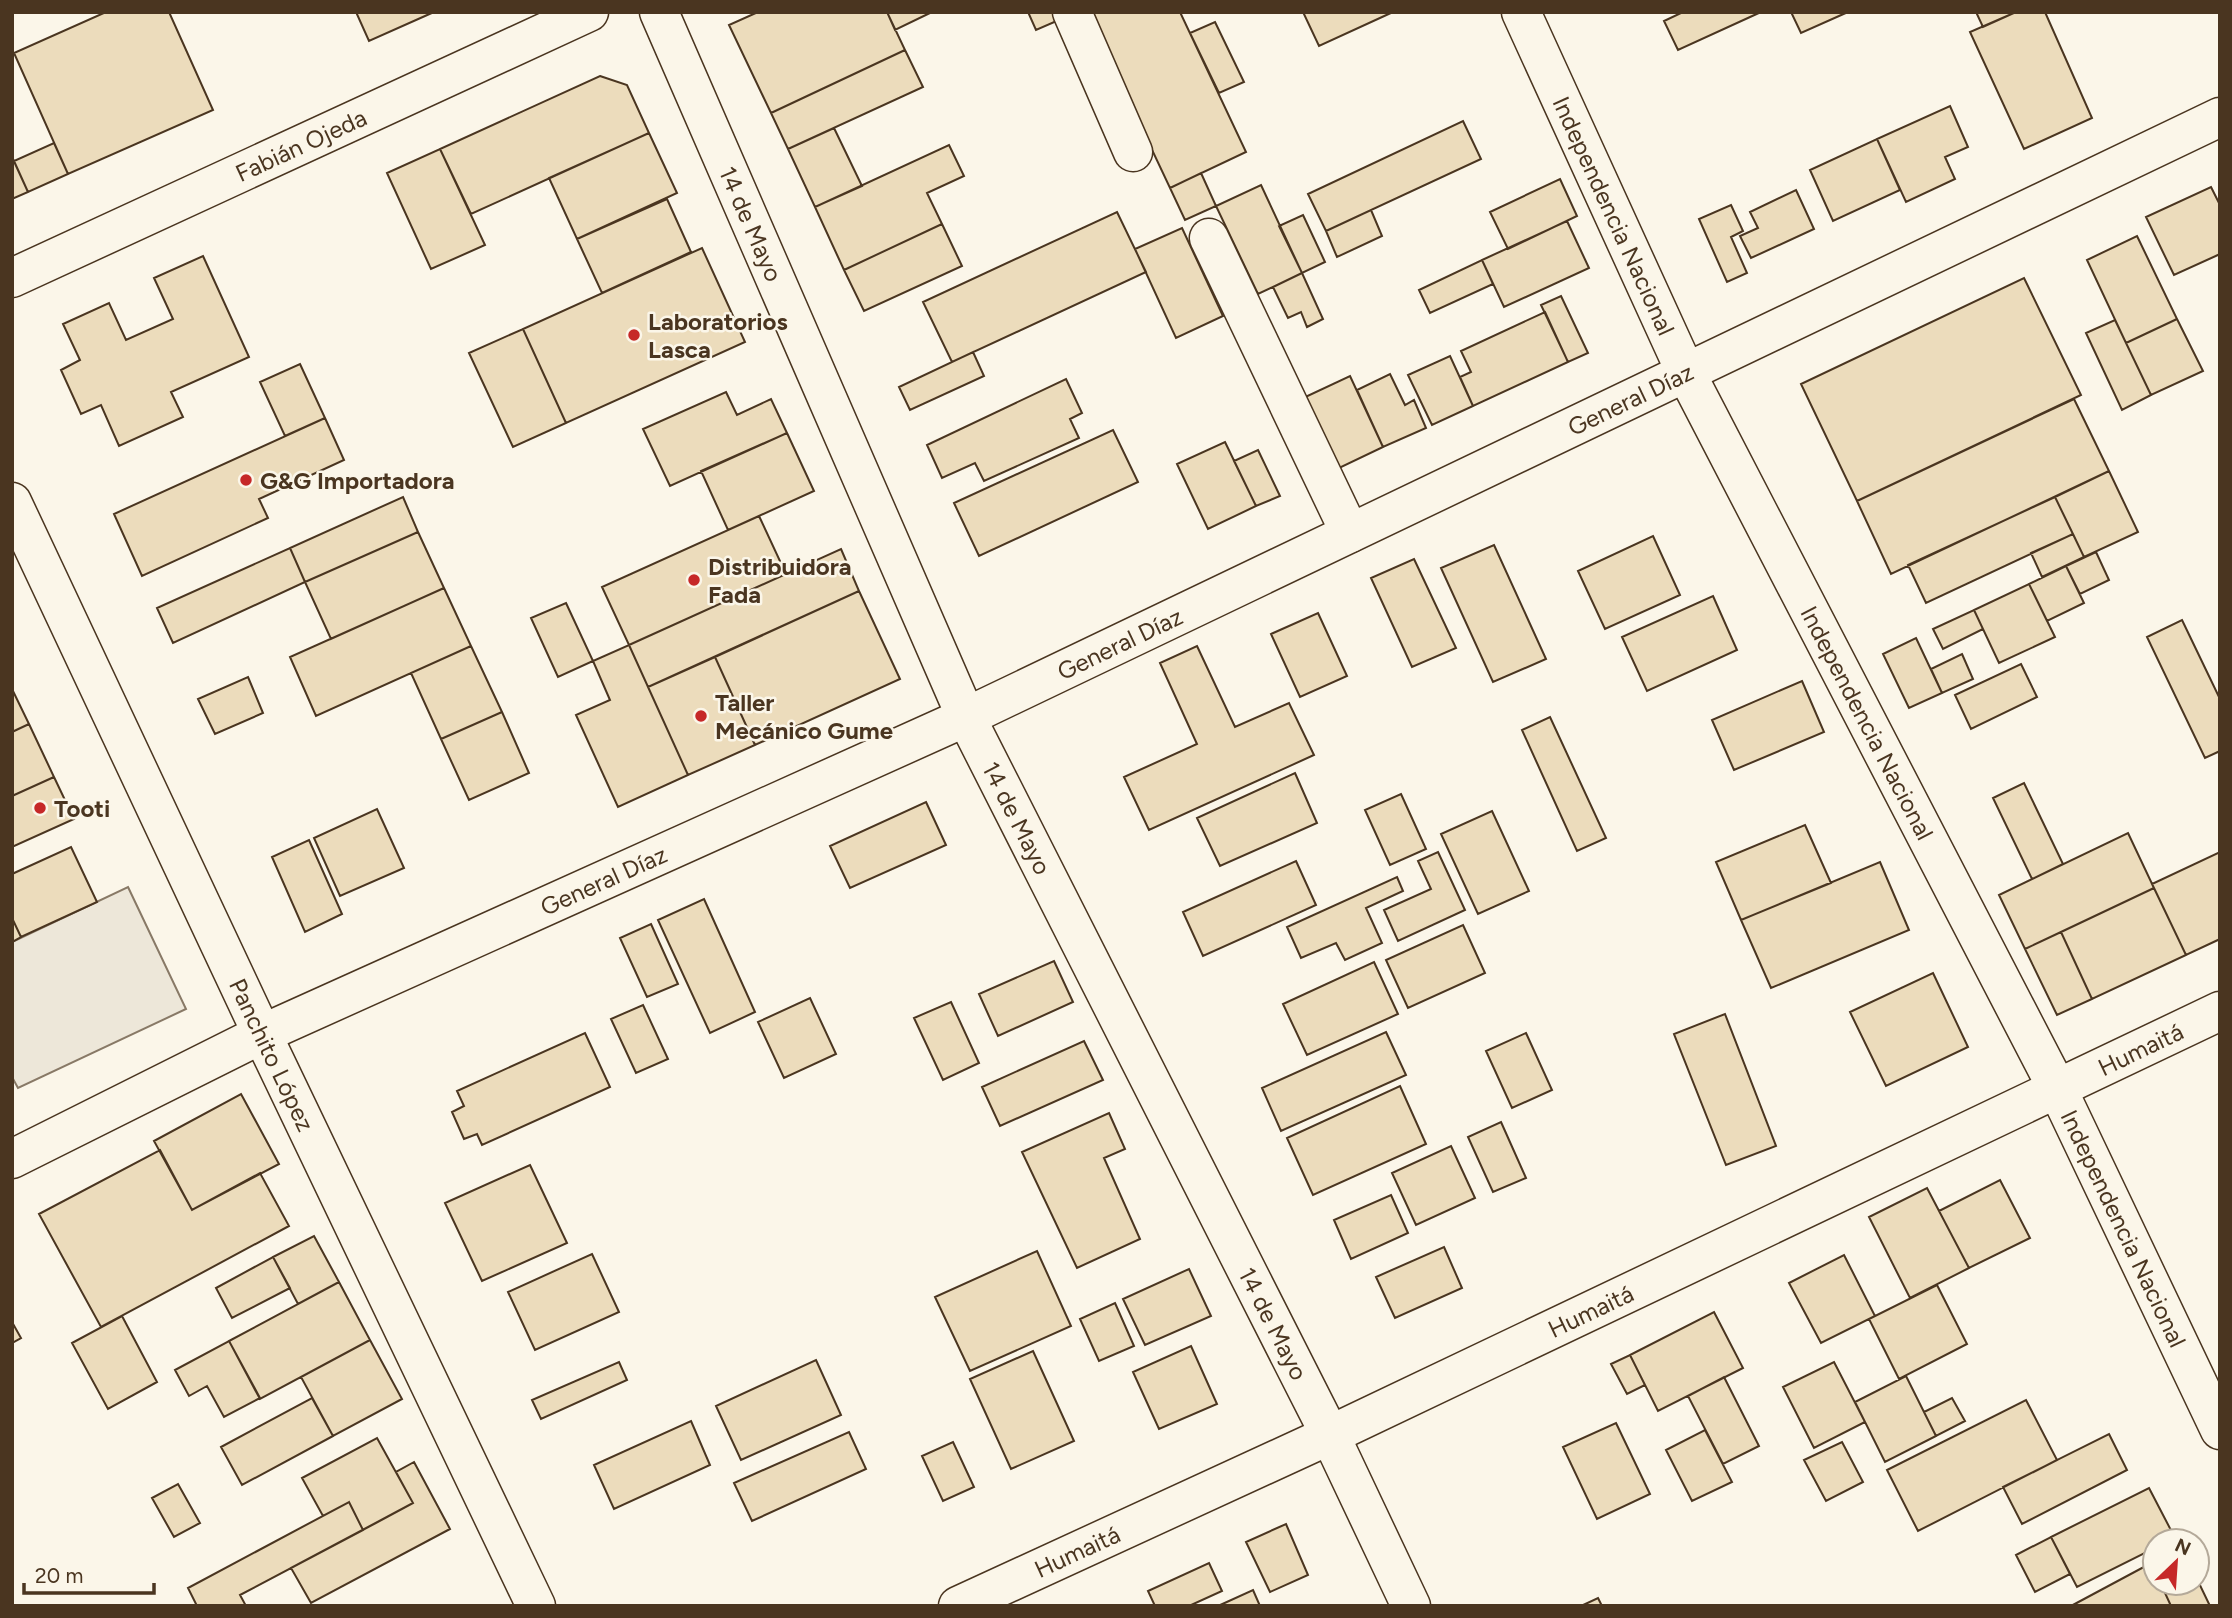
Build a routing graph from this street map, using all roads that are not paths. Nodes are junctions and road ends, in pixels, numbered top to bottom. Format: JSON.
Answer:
{"nodes":[{"id":1,"x":589,"y":12,"type":"edge"},
{"id":2,"x":659,"y":12,"type":"edge"},
{"id":3,"x":1072,"y":12,"type":"edge"},
{"id":4,"x":1521,"y":12,"type":"edge"},
{"id":5,"x":2220,"y":117,"type":"edge"},
{"id":6,"x":1133,"y":152,"type":"dead end"},
{"id":7,"x":1209,"y":238,"type":"dead end"},
{"id":8,"x":12,"y":278,"type":"edge"},
{"id":9,"x":1686,"y":373,"type":"junction"},
{"id":10,"x":12,"y":502,"type":"edge"},
{"id":11,"x":1350,"y":533,"type":"junction"},
{"id":12,"x":966,"y":717,"type":"junction"},
{"id":13,"x":2220,"y":1011,"type":"edge"},
{"id":14,"x":262,"y":1034,"type":"junction"},
{"id":15,"x":2057,"y":1088,"type":"junction"},
{"id":16,"x":12,"y":1159,"type":"edge"},
{"id":17,"x":2220,"y":1430,"type":"edge"},
{"id":18,"x":1330,"y":1435,"type":"junction"},
{"id":19,"x":536,"y":1606,"type":"edge"},
{"id":20,"x":958,"y":1606,"type":"edge"},
{"id":21,"x":1410,"y":1606,"type":"edge"}],
"edges":[{"from":1,"to":8,"type":"street","name":"Fabián Ojeda"},
{"from":2,"to":12,"type":"street","name":"14 de Mayo"},
{"from":3,"to":6,"type":"street"},
{"from":4,"to":9,"type":"street","name":"Independencia Nacional"},
{"from":5,"to":9,"type":"street","name":"General Díaz"},
{"from":7,"to":11,"type":"street"},
{"from":9,"to":11,"type":"street","name":"General Díaz"},
{"from":9,"to":15,"type":"street","name":"Independencia Nacional"},
{"from":10,"to":14,"type":"street","name":"Panchito López"},
{"from":11,"to":12,"type":"street","name":"General Díaz"},
{"from":12,"to":14,"type":"street","name":"General Díaz"},
{"from":12,"to":18,"type":"street","name":"14 de Mayo"},
{"from":13,"to":15,"type":"street","name":"Humaitá"},
{"from":14,"to":16,"type":"street","name":"General Díaz"},
{"from":14,"to":19,"type":"street","name":"Panchito López"},
{"from":15,"to":17,"type":"street","name":"Independencia Nacional"},
{"from":15,"to":18,"type":"street","name":"Humaitá"},
{"from":18,"to":20,"type":"street","name":"Humaitá"},
{"from":18,"to":21,"type":"street","name":"14 de Mayo"}]}
